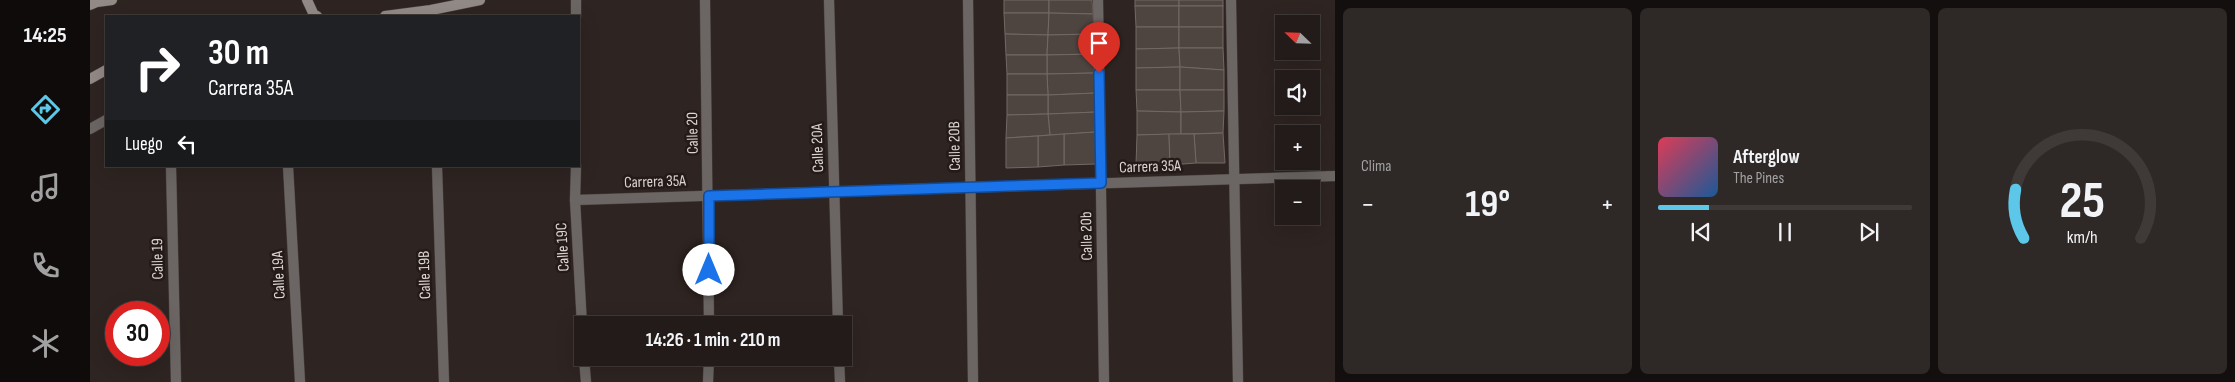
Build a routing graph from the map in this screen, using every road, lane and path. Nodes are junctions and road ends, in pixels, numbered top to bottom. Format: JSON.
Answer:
{"nodes":[{"id":1,"x":307,"y":0,"type":"edge"},
{"id":2,"x":480,"y":0,"type":"edge"},
{"id":3,"x":576,"y":0,"type":"edge"},
{"id":4,"x":705,"y":0,"type":"edge"},
{"id":5,"x":829,"y":0,"type":"edge"},
{"id":6,"x":968,"y":0,"type":"edge"},
{"id":7,"x":1098,"y":0,"type":"edge"},
{"id":8,"x":1231,"y":0,"type":"edge"},
{"id":9,"x":432,"y":13,"type":"edge"},
{"id":10,"x":314,"y":15,"type":"edge"},
{"id":11,"x":400,"y":15,"type":"edge"},
{"id":12,"x":576,"y":15,"type":"edge"},
{"id":13,"x":105,"y":70,"type":"edge"},
{"id":14,"x":90,"y":71,"type":"edge"},
{"id":15,"x":105,"y":71,"type":"edge"},
{"id":16,"x":90,"y":79,"type":"edge"},
{"id":17,"x":105,"y":121,"type":"edge"},
{"id":18,"x":90,"y":129,"type":"edge"},
{"id":19,"x":171,"y":167,"type":"edge"},
{"id":20,"x":288,"y":167,"type":"edge"},
{"id":21,"x":437,"y":167,"type":"edge"},
{"id":22,"x":576,"y":167,"type":"edge"},
{"id":23,"x":1335,"y":176,"type":"edge"},
{"id":24,"x":1235,"y":178,"type":"junction"},
{"id":25,"x":1101,"y":183,"type":"junction"},
{"id":26,"x":970,"y":187,"type":"junction"},
{"id":27,"x":834,"y":192,"type":"junction"},
{"id":28,"x":709,"y":196,"type":"junction"},
{"id":29,"x":575,"y":200,"type":"junction"},
{"id":30,"x":581,"y":316,"type":"edge"},
{"id":31,"x":709,"y":316,"type":"edge"},
{"id":32,"x":838,"y":316,"type":"edge"},
{"id":33,"x":585,"y":366,"type":"edge"},
{"id":34,"x":708,"y":366,"type":"edge"},
{"id":35,"x":839,"y":366,"type":"edge"},
{"id":36,"x":176,"y":382,"type":"edge"},
{"id":37,"x":300,"y":382,"type":"edge"},
{"id":38,"x":444,"y":382,"type":"edge"},
{"id":39,"x":586,"y":382,"type":"edge"},
{"id":40,"x":708,"y":382,"type":"edge"},
{"id":41,"x":840,"y":382,"type":"edge"},
{"id":42,"x":973,"y":382,"type":"edge"},
{"id":43,"x":1104,"y":382,"type":"edge"},
{"id":44,"x":1238,"y":382,"type":"edge"}],
"edges":[{"from":1,"to":10,"type":"street"},
{"from":2,"to":9,"type":"street"},
{"from":3,"to":12,"type":"street"},
{"from":4,"to":28,"type":"street","name":"Calle 20"},
{"from":5,"to":27,"type":"street","name":"Calle 20A"},
{"from":6,"to":26,"type":"street","name":"Calle 20B"},
{"from":7,"to":25,"type":"street","name":"Calle 20b"},
{"from":8,"to":24,"type":"street"},
{"from":9,"to":11,"type":"street"},
{"from":13,"to":14,"type":"street"},
{"from":15,"to":16,"type":"street"},
{"from":17,"to":18,"type":"street"},
{"from":19,"to":36,"type":"street","name":"Calle 19"},
{"from":20,"to":37,"type":"street","name":"Calle 19A"},
{"from":21,"to":38,"type":"street","name":"Calle 19B"},
{"from":22,"to":29,"type":"street","name":"Calle 19C"},
{"from":23,"to":24,"type":"street","name":"Carrera 35A"},
{"from":24,"to":25,"type":"street","name":"Carrera 35A"},
{"from":24,"to":44,"type":"street"},
{"from":25,"to":26,"type":"street","name":"Carrera 35A"},
{"from":25,"to":43,"type":"street","name":"Calle 20b"},
{"from":26,"to":27,"type":"street","name":"Carrera 35A"},
{"from":26,"to":42,"type":"street","name":"Calle 20B"},
{"from":27,"to":28,"type":"street","name":"Carrera 35A"},
{"from":27,"to":32,"type":"street","name":"Calle 20A"},
{"from":28,"to":29,"type":"street","name":"Carrera 35A"},
{"from":28,"to":31,"type":"street","name":"Calle 20"},
{"from":29,"to":30,"type":"street","name":"Calle 19C"},
{"from":33,"to":39,"type":"street"},
{"from":34,"to":40,"type":"street"},
{"from":35,"to":41,"type":"street"}]}
